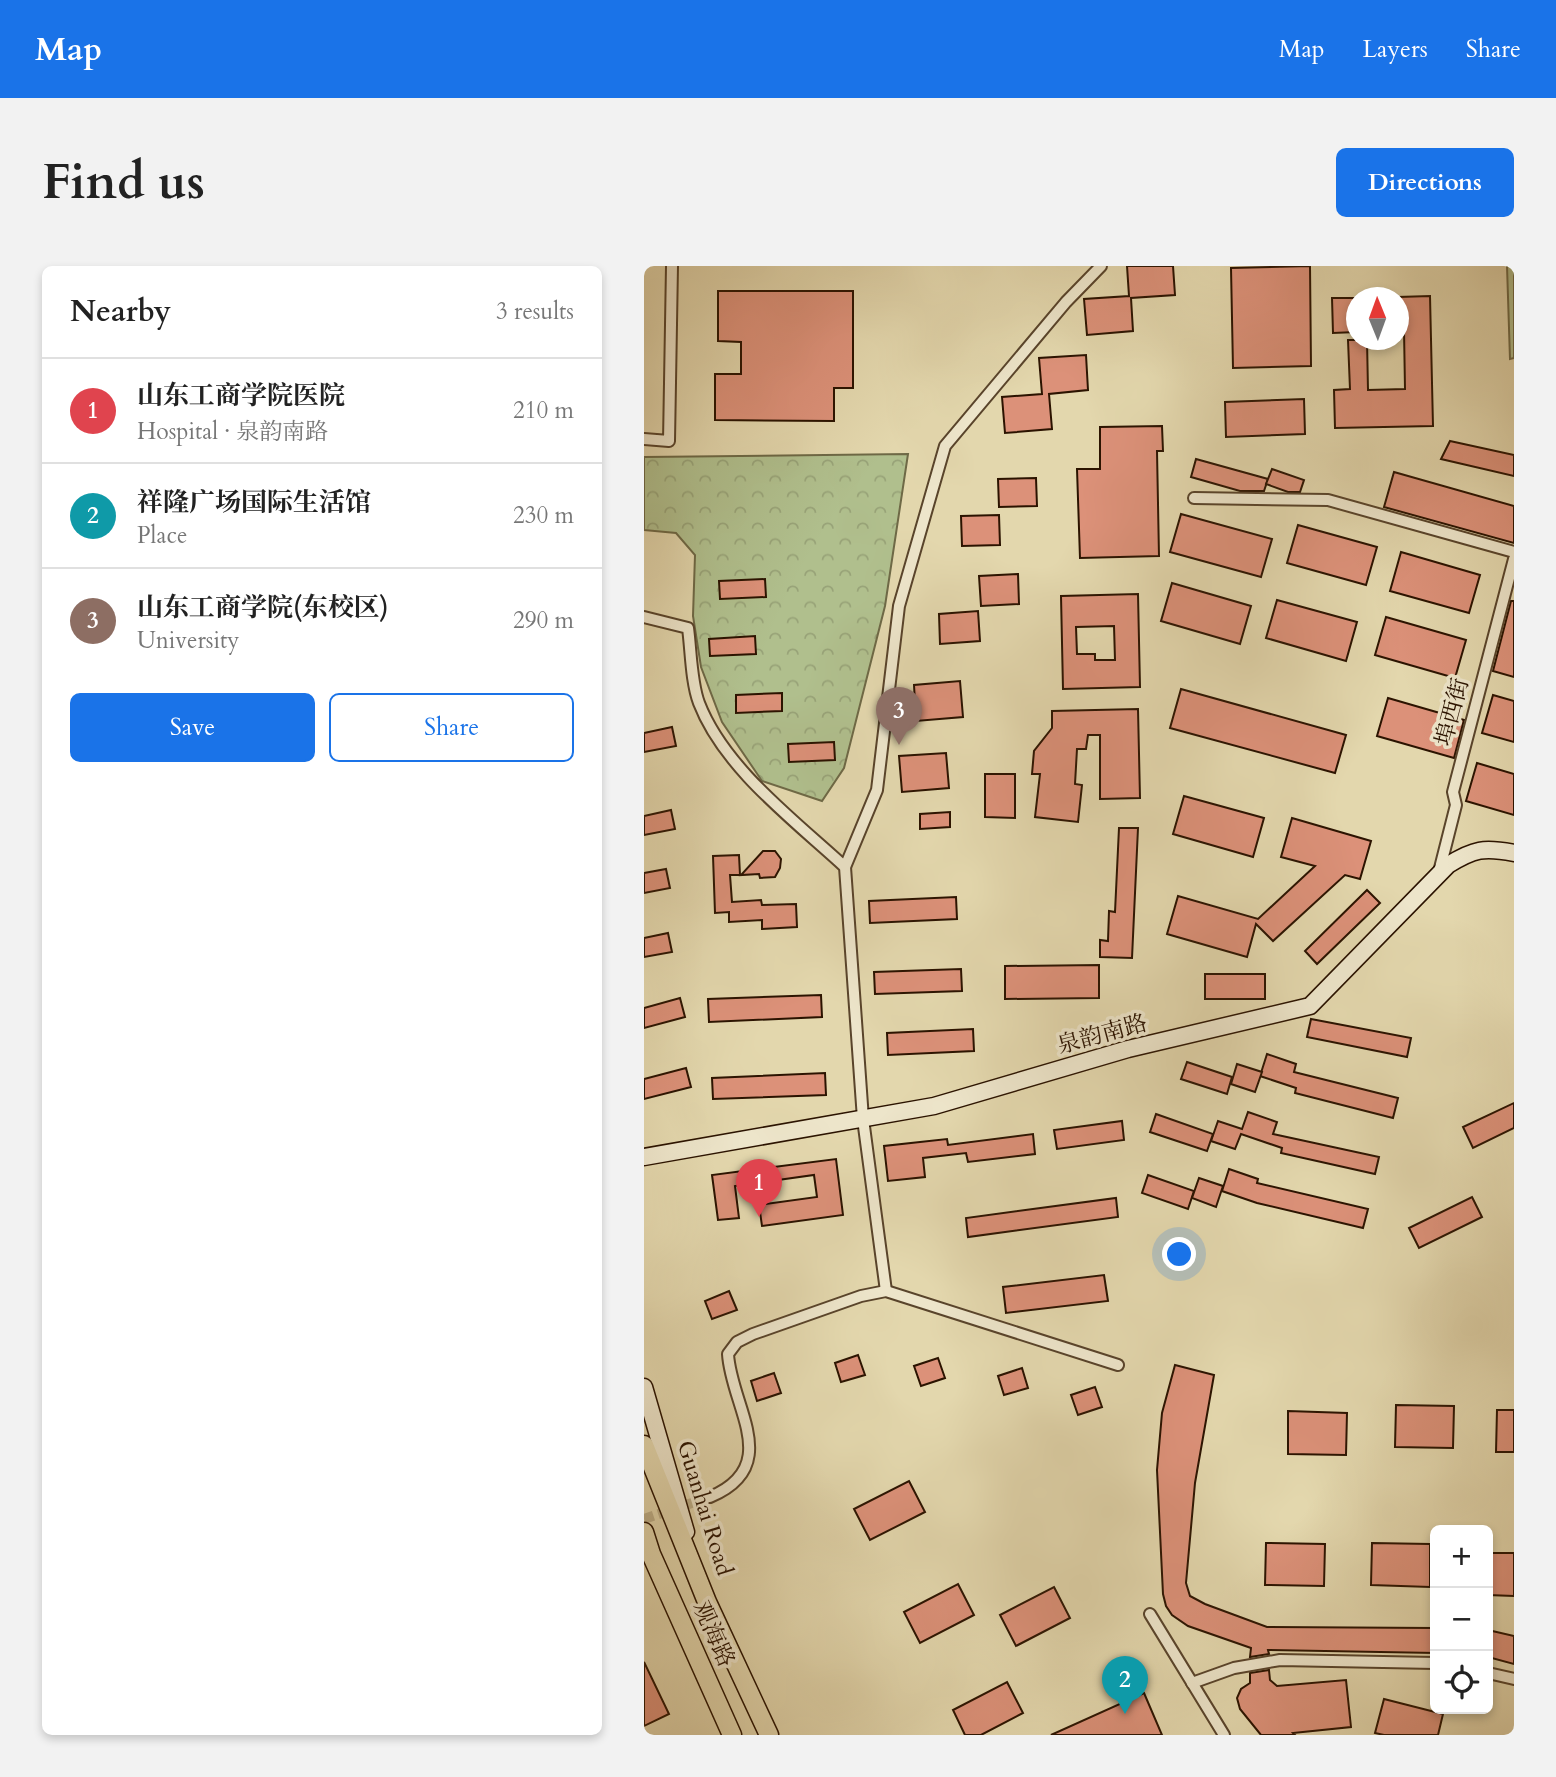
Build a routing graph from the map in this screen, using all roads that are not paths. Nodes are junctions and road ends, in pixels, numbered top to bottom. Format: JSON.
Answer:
{"nodes":[{"id":1,"x":672,"y":266,"type":"edge"},
{"id":2,"x":1101,"y":266,"type":"edge"},
{"id":3,"x":644,"y":439,"type":"edge"},
{"id":4,"x":1194,"y":498,"type":"dead end"},
{"id":5,"x":1514,"y":552,"type":"edge"},
{"id":6,"x":1514,"y":559,"type":"edge"},
{"id":7,"x":644,"y":617,"type":"edge"},
{"id":8,"x":1514,"y":853,"type":"edge"},
{"id":9,"x":845,"y":867,"type":"junction"},
{"id":10,"x":1438,"y":875,"type":"junction"},
{"id":11,"x":863,"y":1119,"type":"junction"},
{"id":12,"x":644,"y":1157,"type":"edge"},
{"id":13,"x":886,"y":1291,"type":"junction"},
{"id":14,"x":1118,"y":1365,"type":"dead end"},
{"id":15,"x":644,"y":1387,"type":"edge"},
{"id":16,"x":644,"y":1446,"type":"edge"},
{"id":17,"x":710,"y":1497,"type":"tunnel mouth"},
{"id":18,"x":644,"y":1532,"type":"edge"},
{"id":19,"x":648,"y":1548,"type":"edge"},
{"id":20,"x":708,"y":1602,"type":"junction"},
{"id":21,"x":1150,"y":1614,"type":"dead end"},
{"id":22,"x":1430,"y":1663,"type":"edge"},
{"id":23,"x":1493,"y":1674,"type":"edge"},
{"id":24,"x":1514,"y":1679,"type":"edge"},
{"id":25,"x":1192,"y":1683,"type":"junction"},
{"id":26,"x":732,"y":1735,"type":"edge"},
{"id":27,"x":769,"y":1735,"type":"edge"},
{"id":28,"x":1224,"y":1735,"type":"edge"}],
"edges":[{"from":1,"to":3,"type":"street"},
{"from":2,"to":9,"type":"street"},
{"from":4,"to":5,"type":"street"},
{"from":6,"to":10,"type":"street","name":"埠西街"},
{"from":7,"to":9,"type":"street"},
{"from":8,"to":10,"type":"street","name":"泉韵南路"},
{"from":9,"to":11,"type":"street"},
{"from":10,"to":11,"type":"street","name":"泉韵南路"},
{"from":11,"to":12,"type":"street","name":"泉韵南路"},
{"from":11,"to":13,"type":"street"},
{"from":13,"to":14,"type":"street"},
{"from":13,"to":17,"type":"street"},
{"from":15,"to":20,"type":"street","name":"Guanhai Road"},
{"from":16,"to":20,"type":"main road","name":"Guanhai Road"},
{"from":18,"to":19,"type":"main road"},
{"from":19,"to":26,"type":"main road","name":"观海路"},
{"from":20,"to":27,"type":"main road","name":"观海路"},
{"from":21,"to":25,"type":"street"},
{"from":22,"to":25,"type":"street"},
{"from":23,"to":24,"type":"street"},
{"from":25,"to":28,"type":"street"}]}
